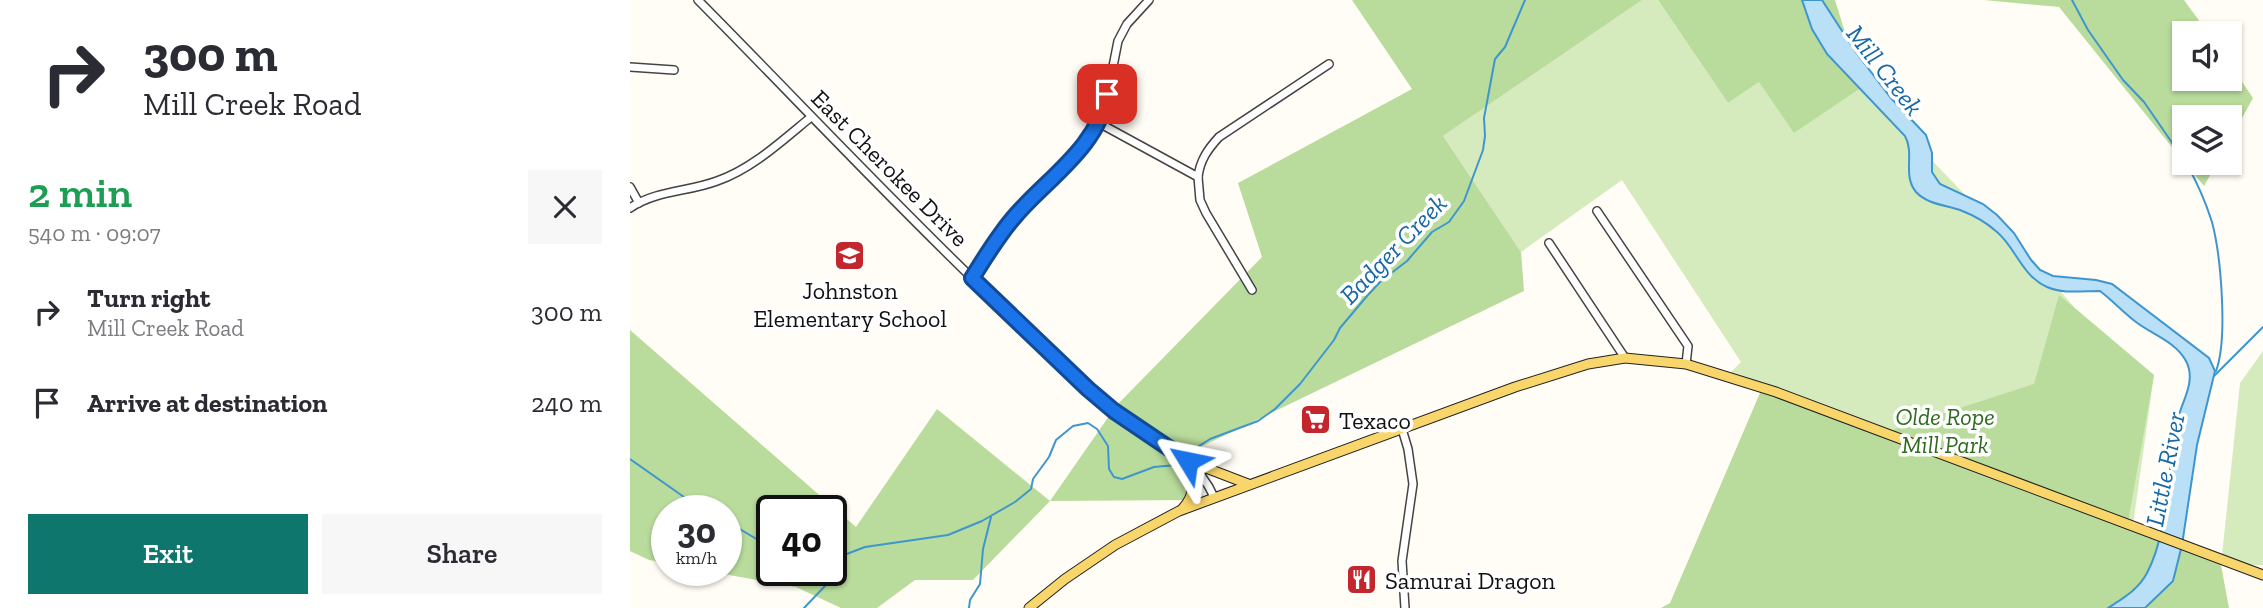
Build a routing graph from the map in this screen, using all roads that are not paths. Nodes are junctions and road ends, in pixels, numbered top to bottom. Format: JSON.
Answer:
{"nodes":[{"id":1,"x":698,"y":0,"type":"edge"},
{"id":2,"x":1149,"y":0,"type":"edge"},
{"id":3,"x":1329,"y":64,"type":"dead end"},
{"id":4,"x":630,"y":67,"type":"edge"},
{"id":5,"x":674,"y":70,"type":"dead end"},
{"id":6,"x":811,"y":117,"type":"junction"},
{"id":7,"x":1099,"y":123,"type":"junction"},
{"id":8,"x":1198,"y":177,"type":"junction"},
{"id":9,"x":630,"y":187,"type":"edge"},
{"id":10,"x":639,"y":202,"type":"junction"},
{"id":11,"x":630,"y":208,"type":"edge"},
{"id":12,"x":1597,"y":211,"type":"dead end"},
{"id":13,"x":1549,"y":243,"type":"dead end"},
{"id":14,"x":972,"y":278,"type":"junction"},
{"id":15,"x":1252,"y":290,"type":"dead end"},
{"id":16,"x":1625,"y":358,"type":"junction"},
{"id":17,"x":1686,"y":364,"type":"junction"},
{"id":18,"x":1402,"y":429,"type":"junction"},
{"id":19,"x":1188,"y":461,"type":"junction"},
{"id":20,"x":1248,"y":484,"type":"junction"},
{"id":21,"x":1214,"y":497,"type":"junction"},
{"id":22,"x":1179,"y":511,"type":"junction"},
{"id":23,"x":2263,"y":575,"type":"edge"},
{"id":24,"x":1029,"y":608,"type":"edge"},
{"id":25,"x":1405,"y":608,"type":"edge"}],
"edges":[{"from":1,"to":6,"type":"street","name":"East Cherokee Drive"},
{"from":2,"to":7,"type":"street"},
{"from":3,"to":8,"type":"street"},
{"from":4,"to":5,"type":"street"},
{"from":6,"to":10,"type":"street"},
{"from":6,"to":14,"type":"street","name":"East Cherokee Drive"},
{"from":7,"to":8,"type":"street"},
{"from":7,"to":14,"type":"street"},
{"from":8,"to":15,"type":"street"},
{"from":9,"to":10,"type":"street"},
{"from":10,"to":11,"type":"street"},
{"from":12,"to":17,"type":"street"},
{"from":13,"to":16,"type":"street"},
{"from":14,"to":19,"type":"street","name":"East Cherokee Drive"},
{"from":16,"to":17,"type":"main road"},
{"from":16,"to":18,"type":"main road"},
{"from":17,"to":23,"type":"main road"},
{"from":18,"to":20,"type":"main road"},
{"from":18,"to":25,"type":"street"},
{"from":19,"to":20,"type":"main road"},
{"from":19,"to":21,"type":"street","name":"East Cherokee Drive"},
{"from":19,"to":22,"type":"main road"},
{"from":20,"to":21,"type":"main road"},
{"from":21,"to":22,"type":"main road"},
{"from":22,"to":24,"type":"main road"}]}
